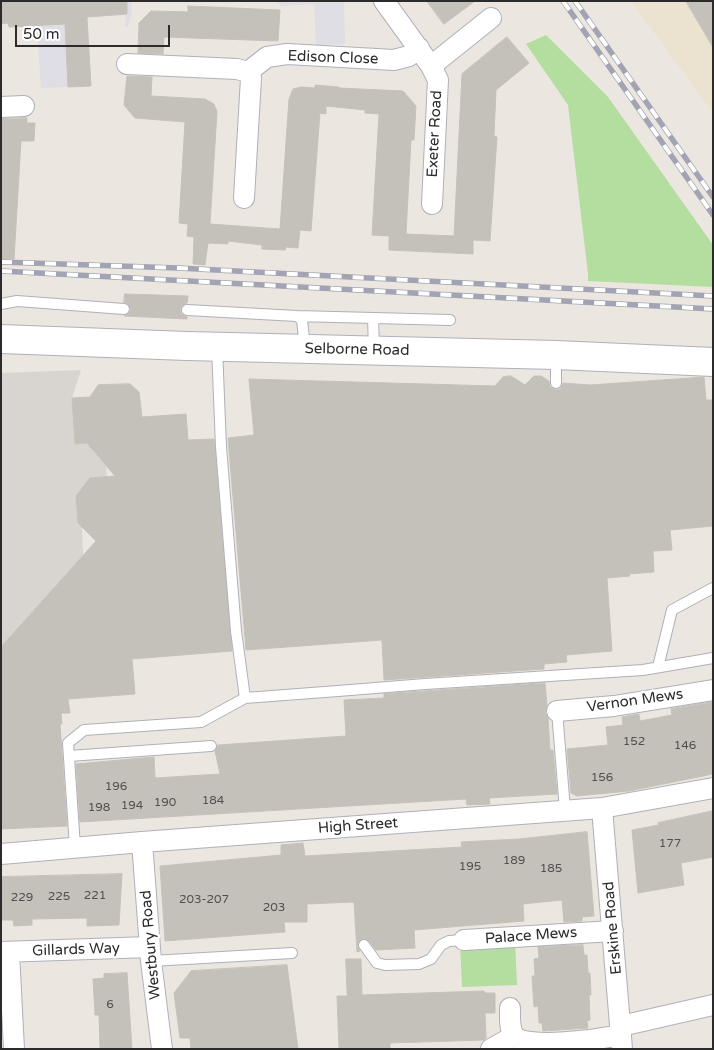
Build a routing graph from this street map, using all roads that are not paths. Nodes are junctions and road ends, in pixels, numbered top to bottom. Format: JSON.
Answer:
{"nodes":[{"id":1,"x":384,"y":1,"type":"edge"},
{"id":2,"x":491,"y":18,"type":"dead end"},
{"id":3,"x":419,"y":48,"type":"junction"},
{"id":4,"x":127,"y":64,"type":"dead end"},
{"id":5,"x":431,"y":66,"type":"junction"},
{"id":6,"x":248,"y":72,"type":"junction"},
{"id":7,"x":24,"y":106,"type":"dead end"},
{"id":8,"x":1,"y":107,"type":"edge"},
{"id":9,"x":244,"y":198,"type":"dead end"},
{"id":10,"x":432,"y":204,"type":"dead end"},
{"id":11,"x":1,"y":304,"type":"edge"},
{"id":12,"x":124,"y":309,"type":"dead end"},
{"id":13,"x":187,"y":310,"type":"dead end"},
{"id":14,"x":297,"y":316,"type":"junction"},
{"id":15,"x":373,"y":318,"type":"junction"},
{"id":16,"x":450,"y":320,"type":"dead end"},
{"id":17,"x":1,"y":339,"type":"edge"},
{"id":18,"x":217,"y":347,"type":"junction"},
{"id":19,"x":305,"y":349,"type":"junction"},
{"id":20,"x":374,"y":351,"type":"junction"},
{"id":21,"x":556,"y":355,"type":"junction"},
{"id":22,"x":713,"y":362,"type":"edge"},
{"id":23,"x":556,"y":383,"type":"dead end"},
{"id":24,"x":713,"y":588,"type":"edge"},
{"id":25,"x":713,"y":658,"type":"edge"},
{"id":26,"x":658,"y":667,"type":"junction"},
{"id":27,"x":713,"y":690,"type":"edge"},
{"id":28,"x":245,"y":698,"type":"junction"},
{"id":29,"x":557,"y":711,"type":"joint"},
{"id":30,"x":212,"y":746,"type":"dead end"},
{"id":31,"x":69,"y":756,"type":"junction"},
{"id":32,"x":713,"y":788,"type":"edge"},
{"id":33,"x":602,"y":808,"type":"junction"},
{"id":34,"x":565,"y":810,"type":"junction"},
{"id":35,"x":142,"y":842,"type":"junction"},
{"id":36,"x":75,"y":847,"type":"junction"},
{"id":37,"x":1,"y":854,"type":"edge"},
{"id":38,"x":613,"y":931,"type":"junction"},
{"id":39,"x":456,"y":940,"type":"joint"},
{"id":40,"x":364,"y":945,"type":"dead end"},
{"id":41,"x":5,"y":952,"type":"edge"},
{"id":42,"x":292,"y":953,"type":"dead end"},
{"id":43,"x":151,"y":954,"type":"junction"},
{"id":44,"x":713,"y":1005,"type":"edge"},
{"id":45,"x":510,"y":1008,"type":"dead end"},
{"id":46,"x":514,"y":1036,"type":"junction"},
{"id":47,"x":622,"y":1037,"type":"edge"},
{"id":48,"x":10,"y":1040,"type":"edge"},
{"id":49,"x":162,"y":1049,"type":"edge"},
{"id":50,"x":491,"y":1049,"type":"edge"}],
"edges":[{"from":1,"to":3,"type":"street","name":"Exeter Road"},
{"from":2,"to":5,"type":"street"},
{"from":3,"to":5,"type":"street","name":"Exeter Road"},
{"from":3,"to":6,"type":"street","name":"Edison Close"},
{"from":4,"to":6,"type":"street"},
{"from":5,"to":10,"type":"street","name":"Exeter Road"},
{"from":6,"to":9,"type":"street"},
{"from":7,"to":8,"type":"street"},
{"from":11,"to":12,"type":"lane"},
{"from":13,"to":14,"type":"lane"},
{"from":14,"to":15,"type":"lane"},
{"from":14,"to":19,"type":"lane"},
{"from":15,"to":16,"type":"lane"},
{"from":15,"to":20,"type":"lane"},
{"from":17,"to":18,"type":"street","name":"Selborne Road"},
{"from":18,"to":19,"type":"street","name":"Selborne Road"},
{"from":18,"to":28,"type":"lane","bridge":true},
{"from":19,"to":20,"type":"street","name":"Selborne Road"},
{"from":20,"to":21,"type":"street","name":"Selborne Road"},
{"from":21,"to":22,"type":"street","name":"Selborne Road"},
{"from":21,"to":23,"type":"lane"},
{"from":24,"to":26,"type":"lane"},
{"from":25,"to":26,"type":"lane"},
{"from":26,"to":28,"type":"lane","bridge":true},
{"from":27,"to":29,"type":"street","name":"Vernon Mews"},
{"from":28,"to":31,"type":"lane"},
{"from":29,"to":34,"type":"lane"},
{"from":30,"to":31,"type":"lane"},
{"from":31,"to":36,"type":"lane"},
{"from":32,"to":33,"type":"street","name":"High Street"},
{"from":33,"to":34,"type":"street","name":"High Street"},
{"from":33,"to":38,"type":"street","name":"Erskine Road"},
{"from":34,"to":35,"type":"street","name":"High Street"},
{"from":35,"to":36,"type":"street","name":"High Street"},
{"from":35,"to":43,"type":"street","name":"Westbury Road"},
{"from":36,"to":37,"type":"street","name":"High Street"},
{"from":38,"to":39,"type":"street","name":"Palace Mews"},
{"from":38,"to":47,"type":"street","name":"Erskine Road"},
{"from":39,"to":40,"type":"lane"},
{"from":41,"to":43,"type":"street","name":"Gillards Way"},
{"from":41,"to":48,"type":"street"},
{"from":42,"to":43,"type":"lane"},
{"from":43,"to":49,"type":"street","name":"Westbury Road"},
{"from":44,"to":47,"type":"street"},
{"from":45,"to":46,"type":"street"},
{"from":46,"to":47,"type":"street"},
{"from":46,"to":50,"type":"street"}]}
